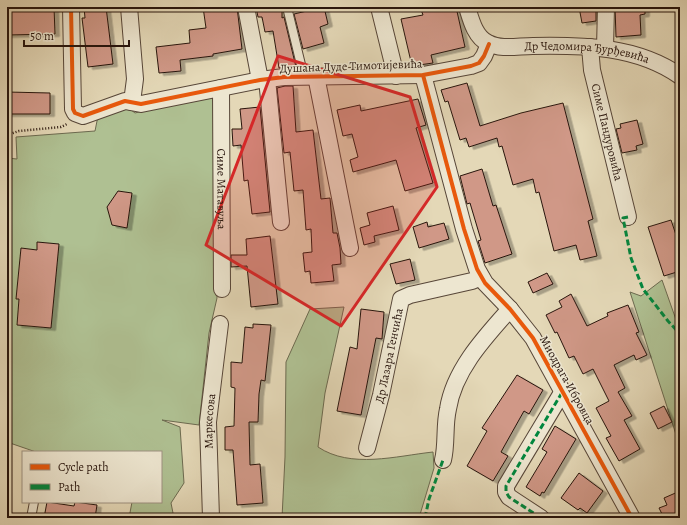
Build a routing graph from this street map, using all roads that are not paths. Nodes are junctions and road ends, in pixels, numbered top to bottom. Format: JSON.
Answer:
{"nodes":[{"id":1,"x":71,"y":7,"type":"edge"},
{"id":2,"x":129,"y":7,"type":"edge"},
{"id":3,"x":246,"y":7,"type":"edge"},
{"id":4,"x":288,"y":7,"type":"edge"},
{"id":5,"x":380,"y":7,"type":"edge"},
{"id":6,"x":467,"y":7,"type":"edge"},
{"id":7,"x":606,"y":7,"type":"edge"},
{"id":8,"x":488,"y":44,"type":"junction"},
{"id":9,"x":598,"y":47,"type":"junction"},
{"id":10,"x":423,"y":75,"type":"junction"},
{"id":11,"x":310,"y":76,"type":"junction"},
{"id":12,"x":396,"y":76,"type":"junction"},
{"id":13,"x":680,"y":76,"type":"edge"},
{"id":14,"x":264,"y":80,"type":"junction"},
{"id":15,"x":221,"y":88,"type":"junction"},
{"id":16,"x":132,"y":102,"type":"junction"},
{"id":17,"x":628,"y":217,"type":"dead end"},
{"id":18,"x":281,"y":222,"type":"dead end"},
{"id":19,"x":350,"y":248,"type":"dead end"},
{"id":20,"x":481,"y":277,"type":"junction"},
{"id":21,"x":222,"y":289,"type":"dead end"},
{"id":22,"x":510,"y":308,"type":"junction"},
{"id":23,"x":220,"y":324,"type":"dead end"},
{"id":24,"x":563,"y":391,"type":"junction"},
{"id":25,"x":367,"y":448,"type":"dead end"},
{"id":26,"x":443,"y":460,"type":"dead end"},
{"id":27,"x":34,"y":503,"type":"edge"},
{"id":28,"x":31,"y":518,"type":"edge"},
{"id":29,"x":211,"y":518,"type":"edge"},
{"id":30,"x":541,"y":518,"type":"edge"},
{"id":31,"x":632,"y":518,"type":"edge"}],
"edges":[{"from":1,"to":16,"type":"street","name":"Душана Дуде Тимотијевића"},
{"from":2,"to":16,"type":"street"},
{"from":3,"to":14,"type":"street"},
{"from":4,"to":11,"type":"lane","name":"Душана Дуде Тимотијевића"},
{"from":5,"to":12,"type":"street"},
{"from":6,"to":8,"type":"street"},
{"from":7,"to":9,"type":"street","name":"Симе Пандуровића"},
{"from":8,"to":9,"type":"street","name":"Др Чедомира Ђурђевића"},
{"from":8,"to":10,"type":"street","name":"Душана Дуде Тимотијевића"},
{"from":9,"to":13,"type":"street","name":"Др Чедомира Ђурђевића"},
{"from":9,"to":17,"type":"street","name":"Симе Пандуровића"},
{"from":10,"to":12,"type":"street","name":"Душана Дуде Тимотијевића"},
{"from":10,"to":20,"type":"street","name":"Миодрага Ибровца"},
{"from":11,"to":12,"type":"street","name":"Душана Дуде Тимотијевића"},
{"from":11,"to":14,"type":"street","name":"Душана Дуде Тимотијевића"},
{"from":11,"to":19,"type":"street","name":"Душана Дуде Тимотијевића"},
{"from":14,"to":15,"type":"street","name":"Душана Дуде Тимотијевића"},
{"from":14,"to":18,"type":"street","name":"Душана Дуде Тимотијевића"},
{"from":15,"to":16,"type":"street","name":"Душана Дуде Тимотијевића"},
{"from":15,"to":21,"type":"street","name":"Симе Матавуља"},
{"from":20,"to":22,"type":"street","name":"Миодрага Ибровца"},
{"from":20,"to":25,"type":"street","name":"Др Лазара Генчића"},
{"from":22,"to":24,"type":"street","name":"Миодрага Ибровца"},
{"from":22,"to":26,"type":"street"},
{"from":23,"to":29,"type":"street","name":"Маркесова"},
{"from":24,"to":30,"type":"street","name":"Миодрага Ибровца"},
{"from":24,"to":31,"type":"street","name":"Миодрага Ибровца"},
{"from":27,"to":28,"type":"lane"}]}
